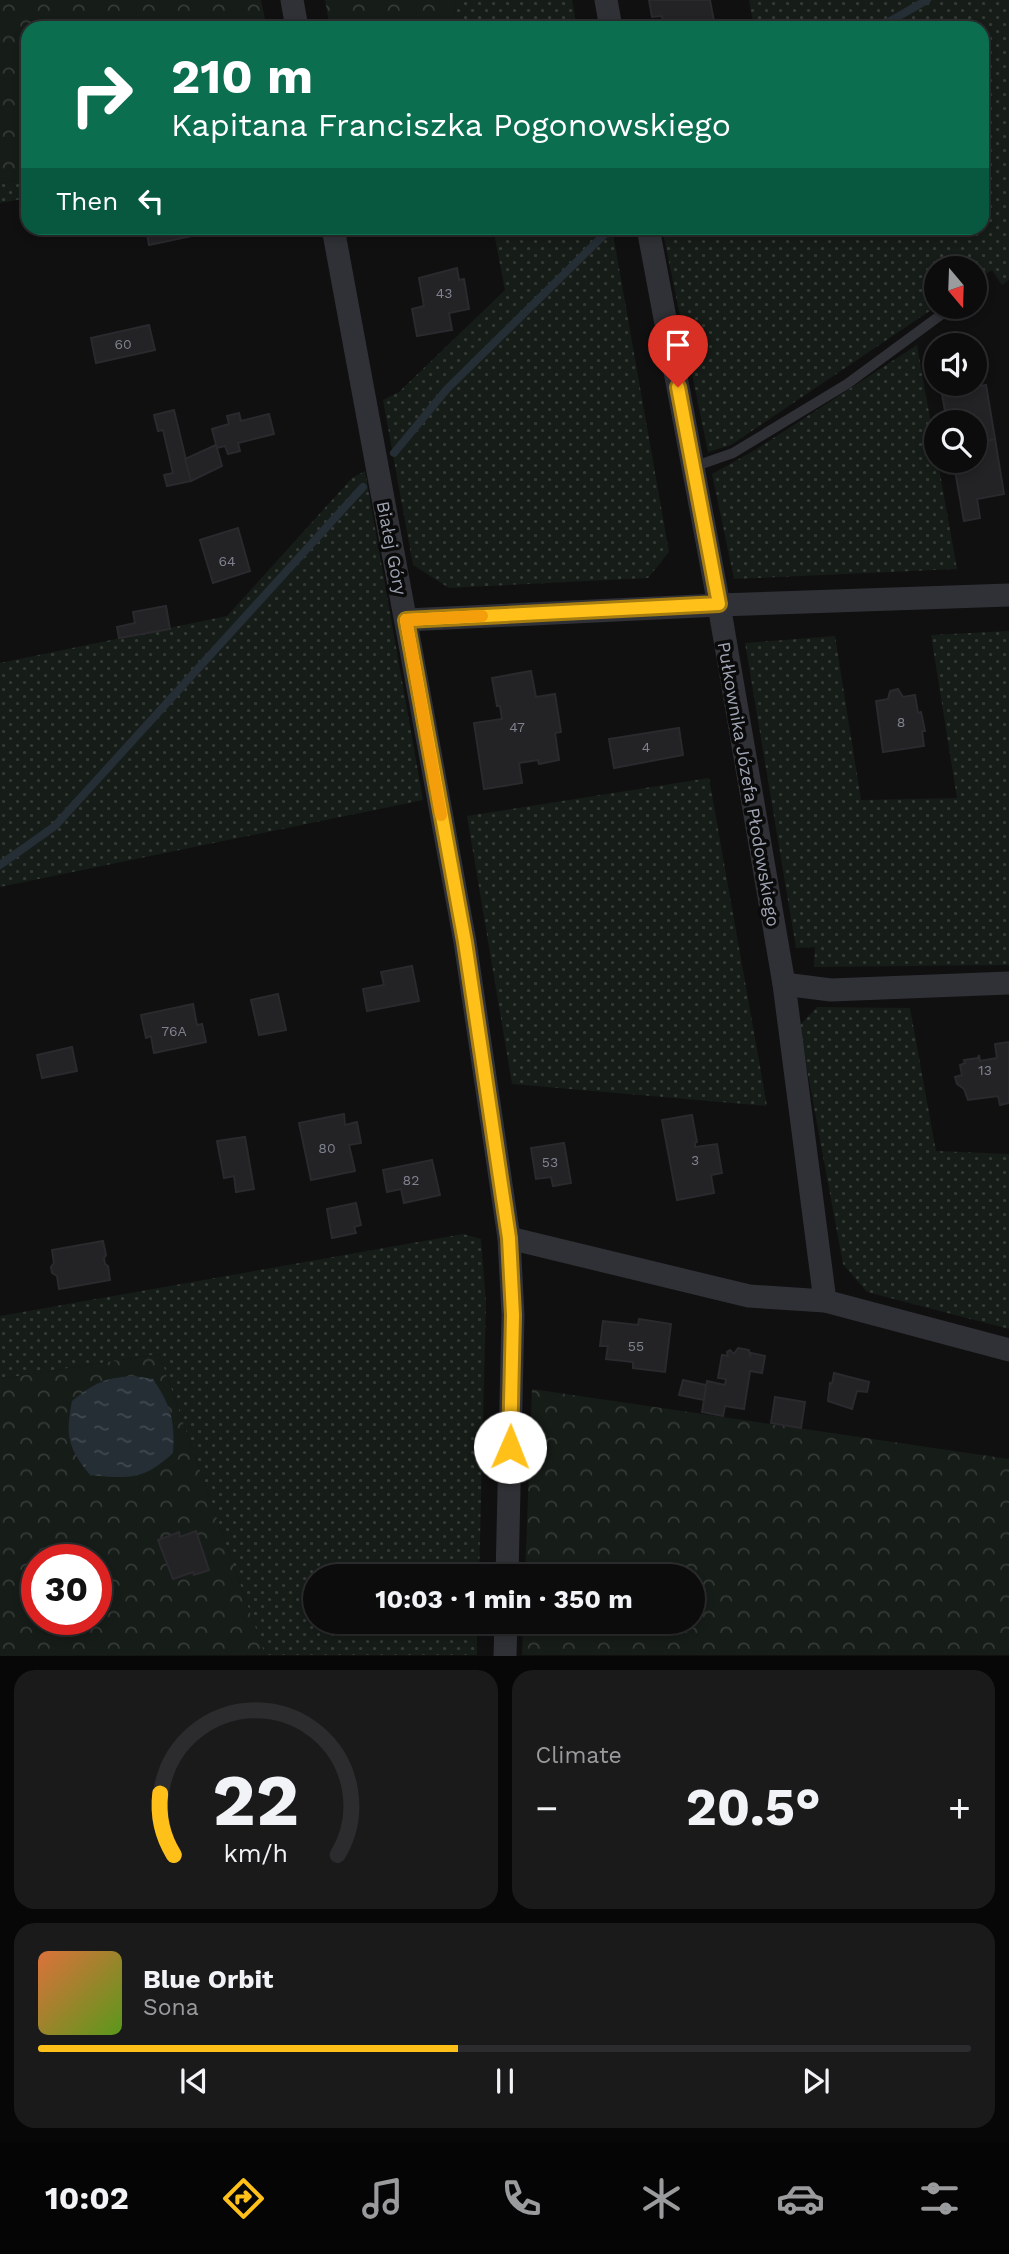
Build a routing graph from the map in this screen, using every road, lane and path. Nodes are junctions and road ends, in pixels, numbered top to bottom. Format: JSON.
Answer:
{"nodes":[{"id":1,"x":292,"y":0,"type":"edge"},
{"id":2,"x":606,"y":0,"type":"edge"},
{"id":3,"x":296,"y":21,"type":"edge"},
{"id":4,"x":610,"y":21,"type":"edge"},
{"id":5,"x":334,"y":235,"type":"edge"},
{"id":6,"x":649,"y":235,"type":"edge"},
{"id":7,"x":936,"y":319,"type":"edge"},
{"id":8,"x":693,"y":467,"type":"junction"},
{"id":9,"x":1009,"y":595,"type":"edge"},
{"id":10,"x":719,"y":604,"type":"junction"},
{"id":11,"x":406,"y":620,"type":"junction"},
{"id":12,"x":1009,"y":983,"type":"edge"},
{"id":13,"x":784,"y":984,"type":"junction"},
{"id":14,"x":509,"y":1238,"type":"junction"},
{"id":15,"x":825,"y":1301,"type":"junction"},
{"id":16,"x":1009,"y":1350,"type":"edge"},
{"id":17,"x":507,"y":1564,"type":"edge"},
{"id":18,"x":506,"y":1634,"type":"edge"},
{"id":19,"x":505,"y":1656,"type":"edge"}],
"edges":[{"from":1,"to":3,"type":"street"},
{"from":2,"to":4,"type":"street"},
{"from":5,"to":11,"type":"street","name":"Białej Góry"},
{"from":6,"to":8,"type":"street","name":"Pułkownika Józefa Płodowskiego"},
{"from":7,"to":8,"type":"lane"},
{"from":8,"to":10,"type":"street","name":"Pułkownika Józefa Płodowskiego"},
{"from":9,"to":10,"type":"street"},
{"from":10,"to":11,"type":"street"},
{"from":10,"to":13,"type":"street","name":"Pułkownika Józefa Płodowskiego"},
{"from":11,"to":14,"type":"street","name":"Białej Góry"},
{"from":12,"to":13,"type":"street"},
{"from":13,"to":15,"type":"street","name":"Pułkownika Józefa Płodowskiego"},
{"from":14,"to":15,"type":"street"},
{"from":14,"to":17,"type":"street","name":"Białej Góry"},
{"from":15,"to":16,"type":"street"},
{"from":18,"to":19,"type":"street"}]}
